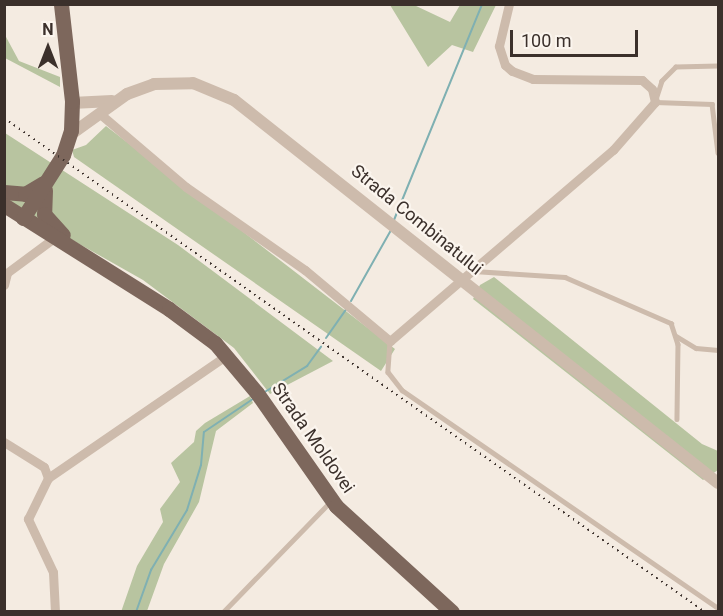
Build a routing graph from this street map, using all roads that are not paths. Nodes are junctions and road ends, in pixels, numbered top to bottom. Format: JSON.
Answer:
{"nodes":[{"id":1,"x":61,"y":4,"type":"edge"},
{"id":2,"x":510,"y":4,"type":"edge"},
{"id":3,"x":718,"y":66,"type":"edge"},
{"id":4,"x":118,"y":100,"type":"junction"},
{"id":5,"x":654,"y":102,"type":"junction"},
{"id":6,"x":72,"y":103,"type":"junction"},
{"id":7,"x":99,"y":113,"type":"junction"},
{"id":8,"x":70,"y":135,"type":"junction"},
{"id":9,"x":718,"y":153,"type":"edge"},
{"id":10,"x":48,"y":180,"type":"junction"},
{"id":11,"x":4,"y":192,"type":"edge"},
{"id":12,"x":4,"y":205,"type":"edge"},
{"id":13,"x":23,"y":218,"type":"junction"},
{"id":14,"x":54,"y":237,"type":"junction"},
{"id":15,"x":474,"y":271,"type":"junction"},
{"id":16,"x":6,"y":274,"type":"edge"},
{"id":17,"x":462,"y":281,"type":"junction"},
{"id":18,"x":128,"y":284,"type":"junction"},
{"id":19,"x":4,"y":285,"type":"edge"},
{"id":20,"x":676,"y":336,"type":"junction"},
{"id":21,"x":390,"y":341,"type":"junction"},
{"id":22,"x":718,"y":350,"type":"edge"},
{"id":23,"x":226,"y":355,"type":"junction"},
{"id":24,"x":677,"y":419,"type":"dead end"},
{"id":25,"x":4,"y":441,"type":"edge"},
{"id":26,"x":48,"y":478,"type":"junction"},
{"id":27,"x":718,"y":483,"type":"edge"},
{"id":28,"x":332,"y":500,"type":"junction"},
{"id":29,"x":718,"y":608,"type":"edge"},
{"id":30,"x":55,"y":612,"type":"edge"},
{"id":31,"x":223,"y":612,"type":"edge"},
{"id":32,"x":452,"y":612,"type":"edge"}],
"edges":[{"from":1,"to":6,"type":"main road","name":"Strada Combinatului"},
{"from":2,"to":5,"type":"street"},
{"from":3,"to":5,"type":"lane"},
{"from":4,"to":6,"type":"street"},
{"from":4,"to":7,"type":"street","name":"Strada Combinatului"},
{"from":4,"to":17,"type":"street","name":"Strada Combinatului"},
{"from":5,"to":9,"type":"lane"},
{"from":5,"to":15,"type":"street"},
{"from":6,"to":8,"type":"main road","name":"Strada Combinatului"},
{"from":7,"to":8,"type":"street","name":"Strada Combinatului"},
{"from":7,"to":21,"type":"street"},
{"from":8,"to":10,"type":"main road","name":"Strada Combinatului"},
{"from":10,"to":11,"type":"main road"},
{"from":10,"to":13,"type":"main road","name":"Strada Combinatului"},
{"from":10,"to":18,"type":"main road"},
{"from":12,"to":13,"type":"main road","name":"Strada Moldovei"},
{"from":13,"to":14,"type":"main road","name":"Strada Moldovei"},
{"from":14,"to":16,"type":"street"},
{"from":14,"to":18,"type":"main road","name":"Strada Moldovei"},
{"from":15,"to":17,"type":"street"},
{"from":15,"to":20,"type":"lane"},
{"from":16,"to":19,"type":"street"},
{"from":17,"to":21,"type":"street"},
{"from":17,"to":27,"type":"street","name":"Strada Combinatului"},
{"from":18,"to":23,"type":"main road","name":"Strada Moldovei"},
{"from":20,"to":22,"type":"lane"},
{"from":20,"to":24,"type":"lane"},
{"from":21,"to":29,"type":"lane"},
{"from":23,"to":26,"type":"street"},
{"from":23,"to":28,"type":"main road","name":"Strada Moldovei"},
{"from":25,"to":26,"type":"street"},
{"from":26,"to":30,"type":"street"},
{"from":28,"to":31,"type":"lane"},
{"from":28,"to":32,"type":"main road","name":"Strada Moldovei"}]}
